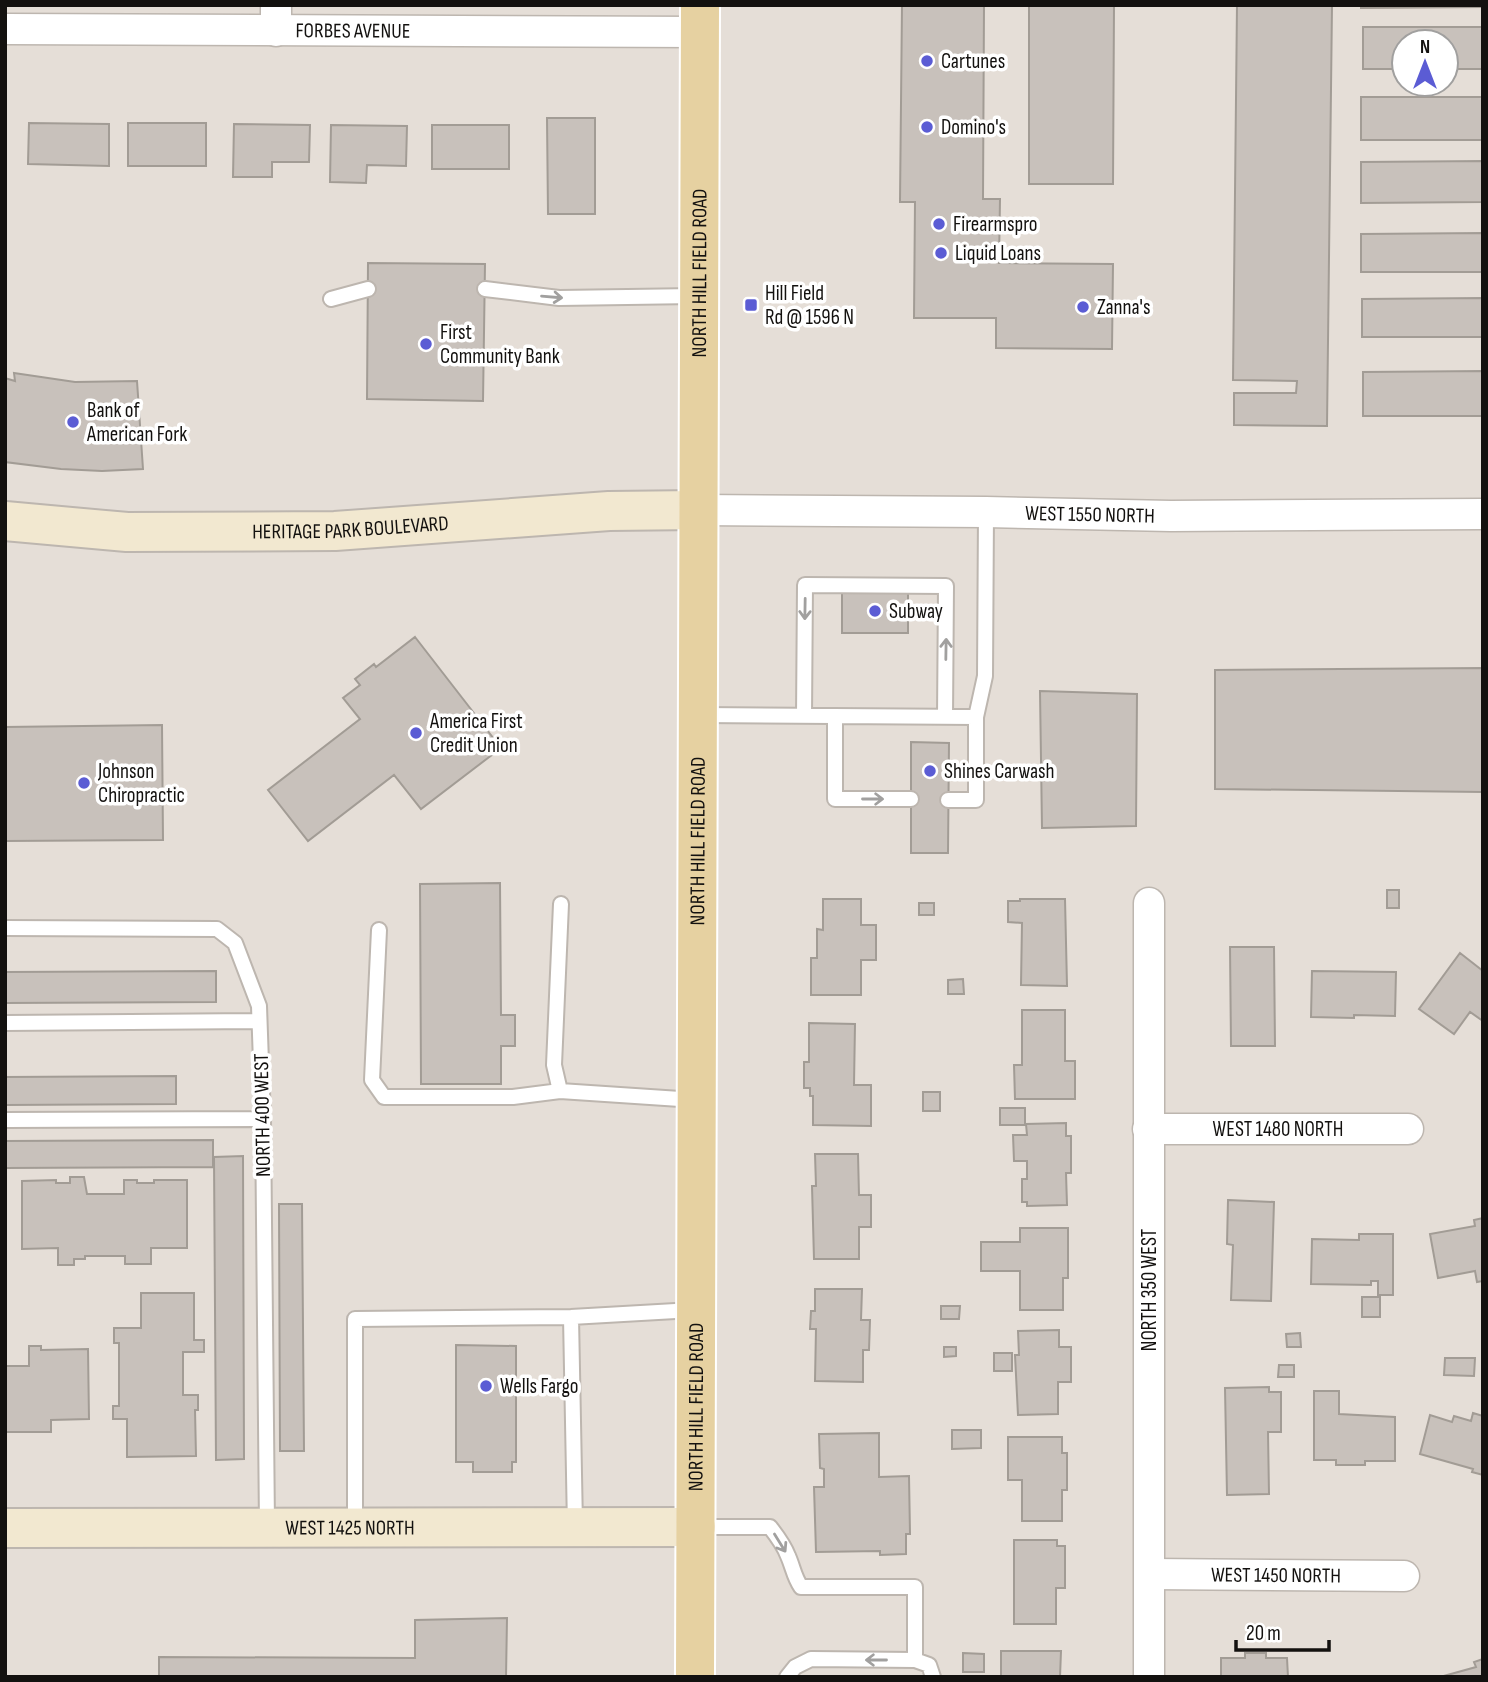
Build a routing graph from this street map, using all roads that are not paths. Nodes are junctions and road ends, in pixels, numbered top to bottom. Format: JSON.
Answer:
{"nodes":[{"id":1,"x":276,"y":18,"type":"edge"},
{"id":2,"x":700,"y":19,"type":"edge"},
{"id":3,"x":5,"y":29,"type":"edge"},
{"id":4,"x":368,"y":289,"type":"dead end"},
{"id":5,"x":485,"y":289,"type":"dead end"},
{"id":6,"x":699,"y":295,"type":"junction"},
{"id":7,"x":331,"y":299,"type":"dead end"},
{"id":8,"x":698,"y":510,"type":"junction"},
{"id":9,"x":986,"y":512,"type":"junction"},
{"id":10,"x":1483,"y":514,"type":"edge"},
{"id":11,"x":5,"y":521,"type":"edge"},
{"id":12,"x":697,"y":715,"type":"junction"},
{"id":13,"x":804,"y":716,"type":"junction"},
{"id":14,"x":835,"y":717,"type":"junction"},
{"id":15,"x":945,"y":717,"type":"junction"},
{"id":16,"x":976,"y":717,"type":"junction"},
{"id":17,"x":911,"y":799,"type":"dead end"},
{"id":18,"x":948,"y":800,"type":"dead end"},
{"id":19,"x":1149,"y":903,"type":"dead end"},
{"id":20,"x":561,"y":904,"type":"dead end"},
{"id":21,"x":5,"y":928,"type":"edge"},
{"id":22,"x":379,"y":930,"type":"dead end"},
{"id":23,"x":259,"y":1021,"type":"junction"},
{"id":24,"x":5,"y":1023,"type":"edge"},
{"id":25,"x":560,"y":1091,"type":"junction"},
{"id":26,"x":696,"y":1100,"type":"junction"},
{"id":27,"x":263,"y":1119,"type":"junction"},
{"id":28,"x":5,"y":1121,"type":"edge"},
{"id":29,"x":1148,"y":1129,"type":"junction"},
{"id":30,"x":1408,"y":1129,"type":"dead end"},
{"id":31,"x":696,"y":1310,"type":"junction"},
{"id":32,"x":571,"y":1317,"type":"junction"},
{"id":33,"x":267,"y":1527,"type":"junction"},
{"id":34,"x":575,"y":1527,"type":"junction"},
{"id":35,"x":696,"y":1527,"type":"junction"},
{"id":36,"x":5,"y":1528,"type":"edge"},
{"id":37,"x":355,"y":1528,"type":"junction"},
{"id":38,"x":1150,"y":1573,"type":"junction"},
{"id":39,"x":1404,"y":1576,"type":"dead end"},
{"id":40,"x":915,"y":1660,"type":"junction"},
{"id":41,"x":695,"y":1677,"type":"edge"},
{"id":42,"x":787,"y":1677,"type":"edge"},
{"id":43,"x":933,"y":1677,"type":"edge"},
{"id":44,"x":1149,"y":1677,"type":"edge"}],
"edges":[{"from":1,"to":2,"type":"street","name":"FORBES AVENUE"},
{"from":1,"to":3,"type":"street","name":"FORBES AVENUE"},
{"from":2,"to":6,"type":"main road","name":"NORTH HILL FIELD ROAD"},
{"from":4,"to":7,"type":"lane"},
{"from":5,"to":6,"type":"lane","one_way":true},
{"from":6,"to":8,"type":"main road","name":"NORTH HILL FIELD ROAD"},
{"from":8,"to":9,"type":"street","name":"WEST 1550 NORTH"},
{"from":8,"to":11,"type":"street","name":"HERITAGE PARK BOULEVARD"},
{"from":8,"to":12,"type":"main road","name":"NORTH HILL FIELD ROAD"},
{"from":9,"to":10,"type":"street","name":"WEST 1550 NORTH"},
{"from":9,"to":16,"type":"lane"},
{"from":12,"to":13,"type":"lane"},
{"from":12,"to":26,"type":"main road","name":"NORTH HILL FIELD ROAD"},
{"from":13,"to":14,"type":"lane"},
{"from":15,"to":13,"type":"lane","one_way":true},
{"from":14,"to":15,"type":"lane"},
{"from":14,"to":17,"type":"lane","one_way":true},
{"from":15,"to":16,"type":"lane"},
{"from":16,"to":18,"type":"lane"},
{"from":19,"to":29,"type":"street","name":"NORTH 350 WEST"},
{"from":20,"to":25,"type":"lane"},
{"from":21,"to":23,"type":"lane","name":"NORTH 400 WEST"},
{"from":22,"to":25,"type":"lane"},
{"from":23,"to":24,"type":"lane"},
{"from":23,"to":27,"type":"lane","name":"NORTH 400 WEST"},
{"from":25,"to":26,"type":"lane"},
{"from":26,"to":31,"type":"main road","name":"NORTH HILL FIELD ROAD"},
{"from":27,"to":28,"type":"lane"},
{"from":27,"to":33,"type":"lane","name":"NORTH 400 WEST"},
{"from":29,"to":30,"type":"street","name":"WEST 1480 NORTH"},
{"from":29,"to":38,"type":"street","name":"NORTH 350 WEST"},
{"from":31,"to":32,"type":"lane"},
{"from":31,"to":35,"type":"main road","name":"NORTH HILL FIELD ROAD"},
{"from":32,"to":34,"type":"lane"},
{"from":32,"to":37,"type":"lane"},
{"from":33,"to":36,"type":"street","name":"WEST 1425 NORTH"},
{"from":33,"to":37,"type":"street","name":"WEST 1425 NORTH"},
{"from":34,"to":35,"type":"street","name":"WEST 1425 NORTH"},
{"from":34,"to":37,"type":"street","name":"WEST 1425 NORTH"},
{"from":35,"to":40,"type":"lane","one_way":true},
{"from":35,"to":41,"type":"main road","name":"NORTH HILL FIELD ROAD"},
{"from":38,"to":39,"type":"street","name":"WEST 1450 NORTH"},
{"from":38,"to":44,"type":"street","name":"NORTH 350 WEST"},
{"from":40,"to":42,"type":"lane","one_way":true},
{"from":40,"to":43,"type":"lane"}]}
